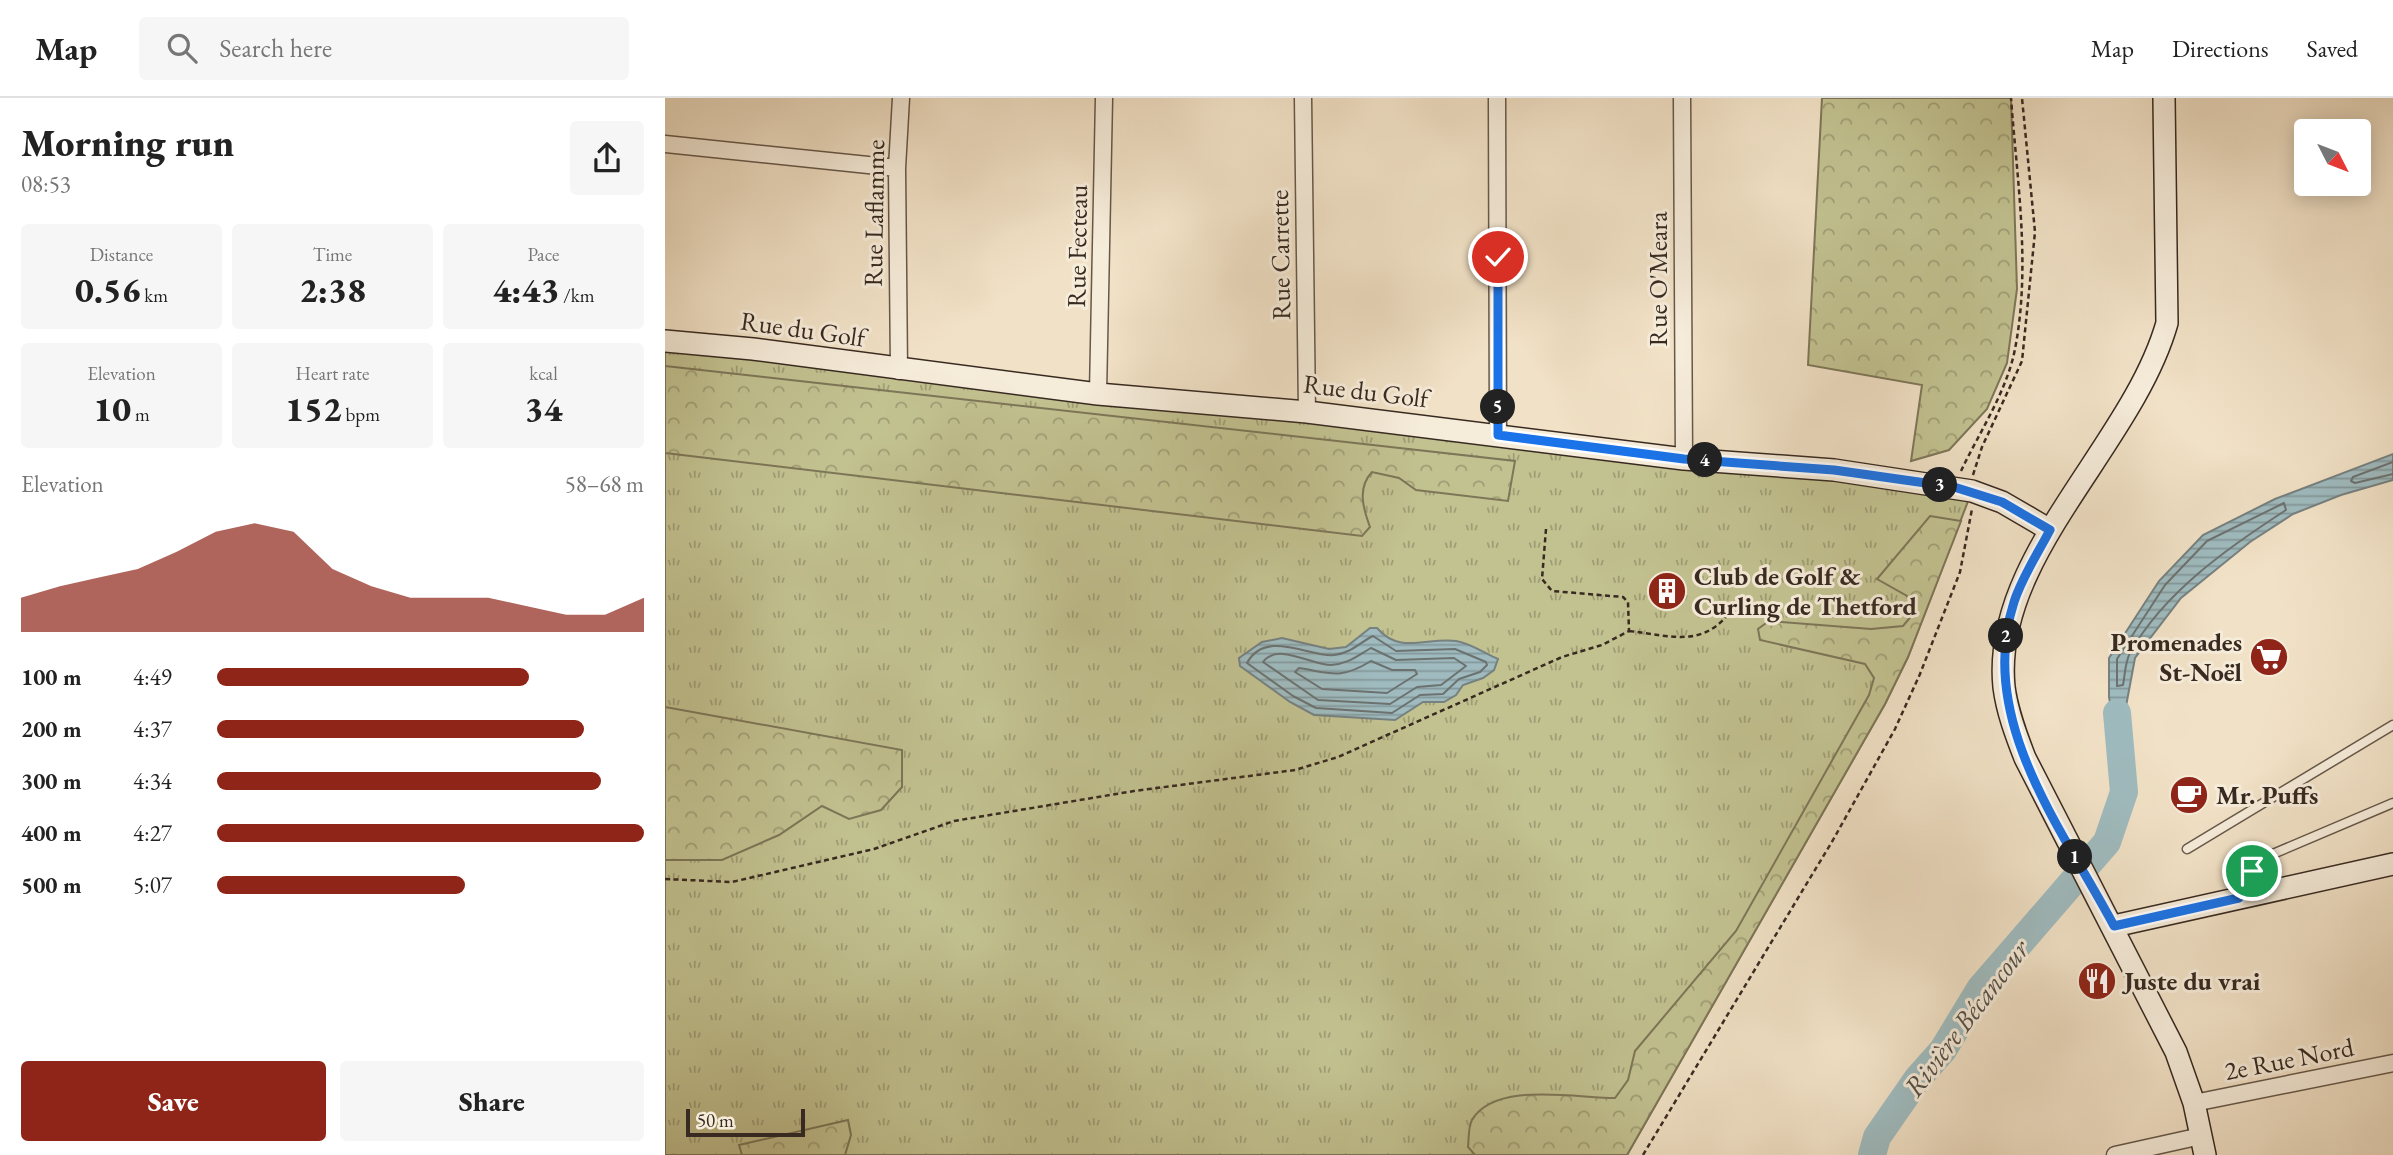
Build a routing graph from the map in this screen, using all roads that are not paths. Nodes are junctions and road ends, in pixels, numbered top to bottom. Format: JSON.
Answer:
{"nodes":[{"id":1,"x":901,"y":98,"type":"edge"},
{"id":2,"x":1104,"y":98,"type":"edge"},
{"id":3,"x":1303,"y":98,"type":"edge"},
{"id":4,"x":1497,"y":98,"type":"edge"},
{"id":5,"x":1682,"y":98,"type":"edge"},
{"id":6,"x":2164,"y":98,"type":"edge"},
{"id":7,"x":665,"y":144,"type":"edge"},
{"id":8,"x":897,"y":168,"type":"junction"},
{"id":9,"x":665,"y":341,"type":"edge"},
{"id":10,"x":899,"y":370,"type":"junction"},
{"id":11,"x":1098,"y":394,"type":"junction"},
{"id":12,"x":1307,"y":412,"type":"junction"},
{"id":13,"x":1498,"y":435,"type":"junction"},
{"id":14,"x":1684,"y":459,"type":"junction"},
{"id":15,"x":2050,"y":530,"type":"junction"},
{"id":16,"x":2390,"y":727,"type":"edge"},
{"id":17,"x":2393,"y":739,"type":"edge"},
{"id":18,"x":2393,"y":803,"type":"edge"},
{"id":19,"x":2187,"y":849,"type":"dead end"},
{"id":20,"x":2393,"y":864,"type":"edge"},
{"id":21,"x":2239,"y":898,"type":"junction"},
{"id":22,"x":2114,"y":926,"type":"junction"},
{"id":23,"x":2393,"y":1063,"type":"edge"},
{"id":24,"x":2194,"y":1103,"type":"junction"},
{"id":25,"x":2203,"y":1146,"type":"edge"},
{"id":26,"x":2115,"y":1155,"type":"edge"}],
"edges":[{"from":1,"to":8,"type":"street","name":"Rue Laflamme"},
{"from":2,"to":11,"type":"street","name":"Rue Fecteau"},
{"from":3,"to":12,"type":"street","name":"Rue Carrette"},
{"from":4,"to":13,"type":"street"},
{"from":5,"to":14,"type":"street","name":"Rue O'Meara"},
{"from":6,"to":15,"type":"street"},
{"from":7,"to":8,"type":"street"},
{"from":8,"to":10,"type":"street","name":"Rue Laflamme"},
{"from":9,"to":10,"type":"street","name":"Rue du Golf"},
{"from":10,"to":11,"type":"street","name":"Rue du Golf"},
{"from":11,"to":12,"type":"street","name":"Rue du Golf"},
{"from":12,"to":13,"type":"street","name":"Rue du Golf"},
{"from":13,"to":14,"type":"street","name":"Rue du Golf"},
{"from":14,"to":15,"type":"street","name":"Rue du Golf"},
{"from":15,"to":22,"type":"street"},
{"from":16,"to":17,"type":"lane"},
{"from":16,"to":19,"type":"lane"},
{"from":18,"to":21,"type":"lane"},
{"from":20,"to":21,"type":"street"},
{"from":21,"to":22,"type":"street"},
{"from":22,"to":24,"type":"street"},
{"from":23,"to":24,"type":"street","name":"2e Rue Nord"},
{"from":24,"to":25,"type":"street"},
{"from":25,"to":26,"type":"street"}]}
